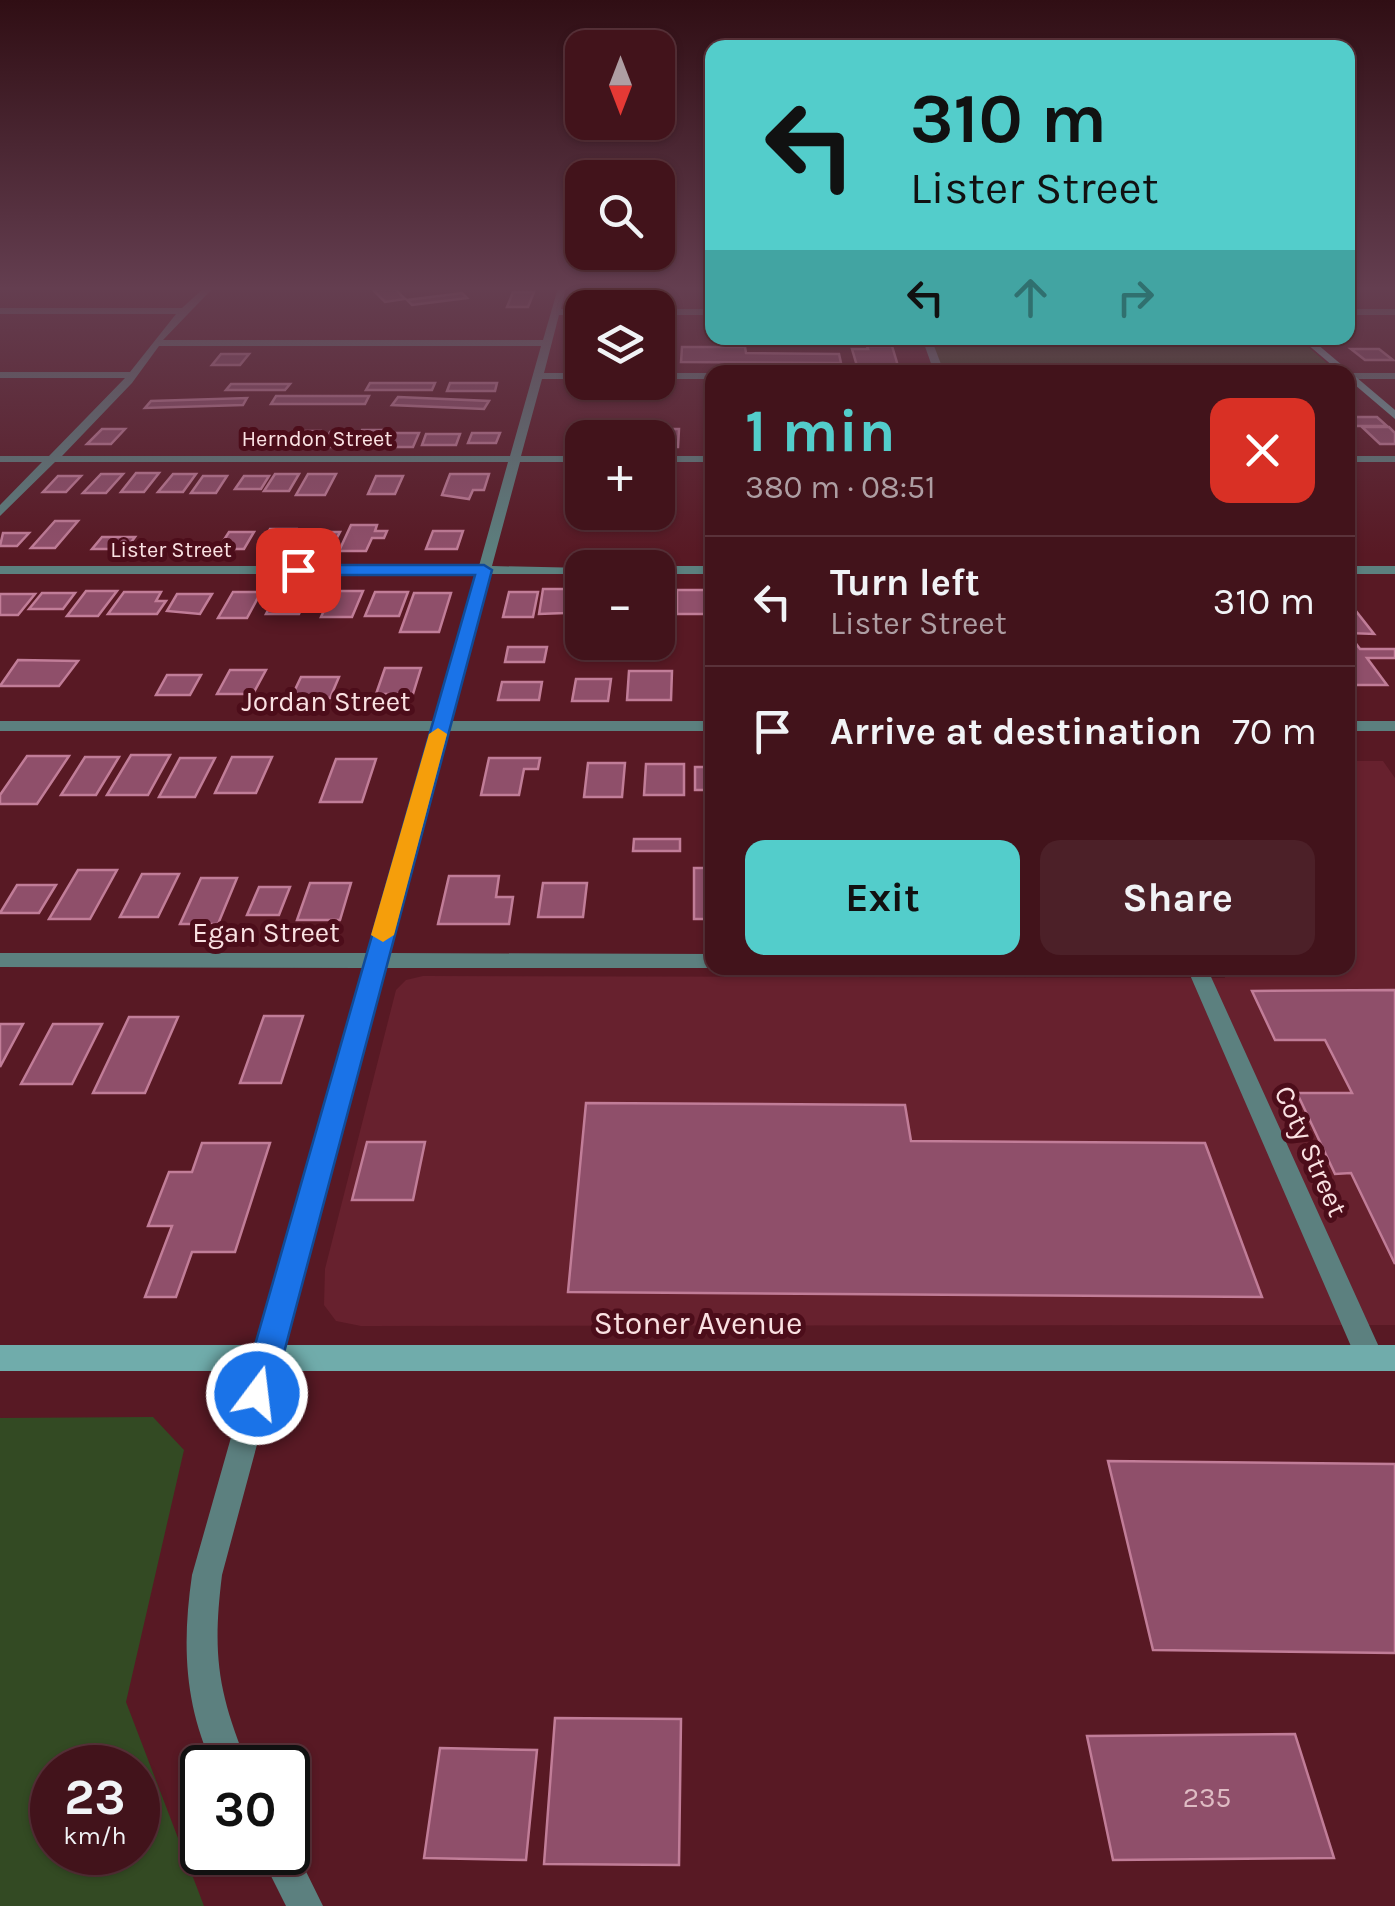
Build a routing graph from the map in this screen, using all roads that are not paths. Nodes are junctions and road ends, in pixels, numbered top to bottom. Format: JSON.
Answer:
{"nodes":[{"id":1,"x":538,"y":376,"type":"edge"},
{"id":2,"x":130,"y":377,"type":"edge"},
{"id":3,"x":1355,"y":381,"type":"edge"},
{"id":4,"x":1395,"y":416,"type":"edge"},
{"id":5,"x":0,"y":459,"type":"edge"},
{"id":6,"x":51,"y":459,"type":"junction"},
{"id":7,"x":516,"y":459,"type":"junction"},
{"id":8,"x":565,"y":459,"type":"edge"},
{"id":9,"x":675,"y":459,"type":"edge"},
{"id":10,"x":705,"y":459,"type":"edge"},
{"id":11,"x":1355,"y":459,"type":"edge"},
{"id":12,"x":1395,"y":459,"type":"edge"},
{"id":13,"x":0,"y":512,"type":"edge"},
{"id":14,"x":0,"y":570,"type":"edge"},
{"id":15,"x":484,"y":570,"type":"junction"},
{"id":16,"x":565,"y":570,"type":"edge"},
{"id":17,"x":675,"y":570,"type":"edge"},
{"id":18,"x":705,"y":570,"type":"edge"},
{"id":19,"x":1355,"y":570,"type":"edge"},
{"id":20,"x":1395,"y":570,"type":"edge"},
{"id":21,"x":0,"y":726,"type":"edge"},
{"id":22,"x":440,"y":726,"type":"junction"},
{"id":23,"x":705,"y":726,"type":"edge"},
{"id":24,"x":1355,"y":726,"type":"edge"},
{"id":25,"x":1395,"y":726,"type":"edge"},
{"id":26,"x":376,"y":959,"type":"junction"},
{"id":27,"x":0,"y":960,"type":"edge"},
{"id":28,"x":705,"y":961,"type":"edge"},
{"id":29,"x":1200,"y":975,"type":"edge"},
{"id":30,"x":0,"y":1358,"type":"edge"},
{"id":31,"x":267,"y":1358,"type":"junction"},
{"id":32,"x":1382,"y":1358,"type":"edge"},
{"id":33,"x":220,"y":1745,"type":"edge"},
{"id":34,"x":288,"y":1875,"type":"edge"},
{"id":35,"x":305,"y":1906,"type":"edge"}],
"edges":[{"from":1,"to":7,"type":"street"},
{"from":2,"to":6,"type":"street"},
{"from":3,"to":4,"type":"street"},
{"from":5,"to":6,"type":"street","name":"Herndon Street"},
{"from":6,"to":7,"type":"street","name":"Herndon Street"},
{"from":6,"to":13,"type":"street"},
{"from":7,"to":8,"type":"street","name":"Herndon Street"},
{"from":7,"to":15,"type":"street"},
{"from":9,"to":10,"type":"street"},
{"from":11,"to":12,"type":"street"},
{"from":14,"to":15,"type":"street","name":"Lister Street"},
{"from":15,"to":16,"type":"street","name":"Lister Street"},
{"from":15,"to":22,"type":"street"},
{"from":17,"to":18,"type":"street"},
{"from":19,"to":20,"type":"street"},
{"from":21,"to":22,"type":"street","name":"Jordan Street"},
{"from":22,"to":23,"type":"street","name":"Jordan Street"},
{"from":22,"to":26,"type":"street"},
{"from":24,"to":25,"type":"street"},
{"from":26,"to":27,"type":"street","name":"Egan Street"},
{"from":26,"to":28,"type":"street","name":"Egan Street"},
{"from":26,"to":31,"type":"street"},
{"from":29,"to":32,"type":"street","name":"Coty Street"},
{"from":30,"to":31,"type":"street","name":"Stoner Avenue"},
{"from":31,"to":32,"type":"street","name":"Stoner Avenue"},
{"from":31,"to":33,"type":"street"},
{"from":34,"to":35,"type":"street"}]}
